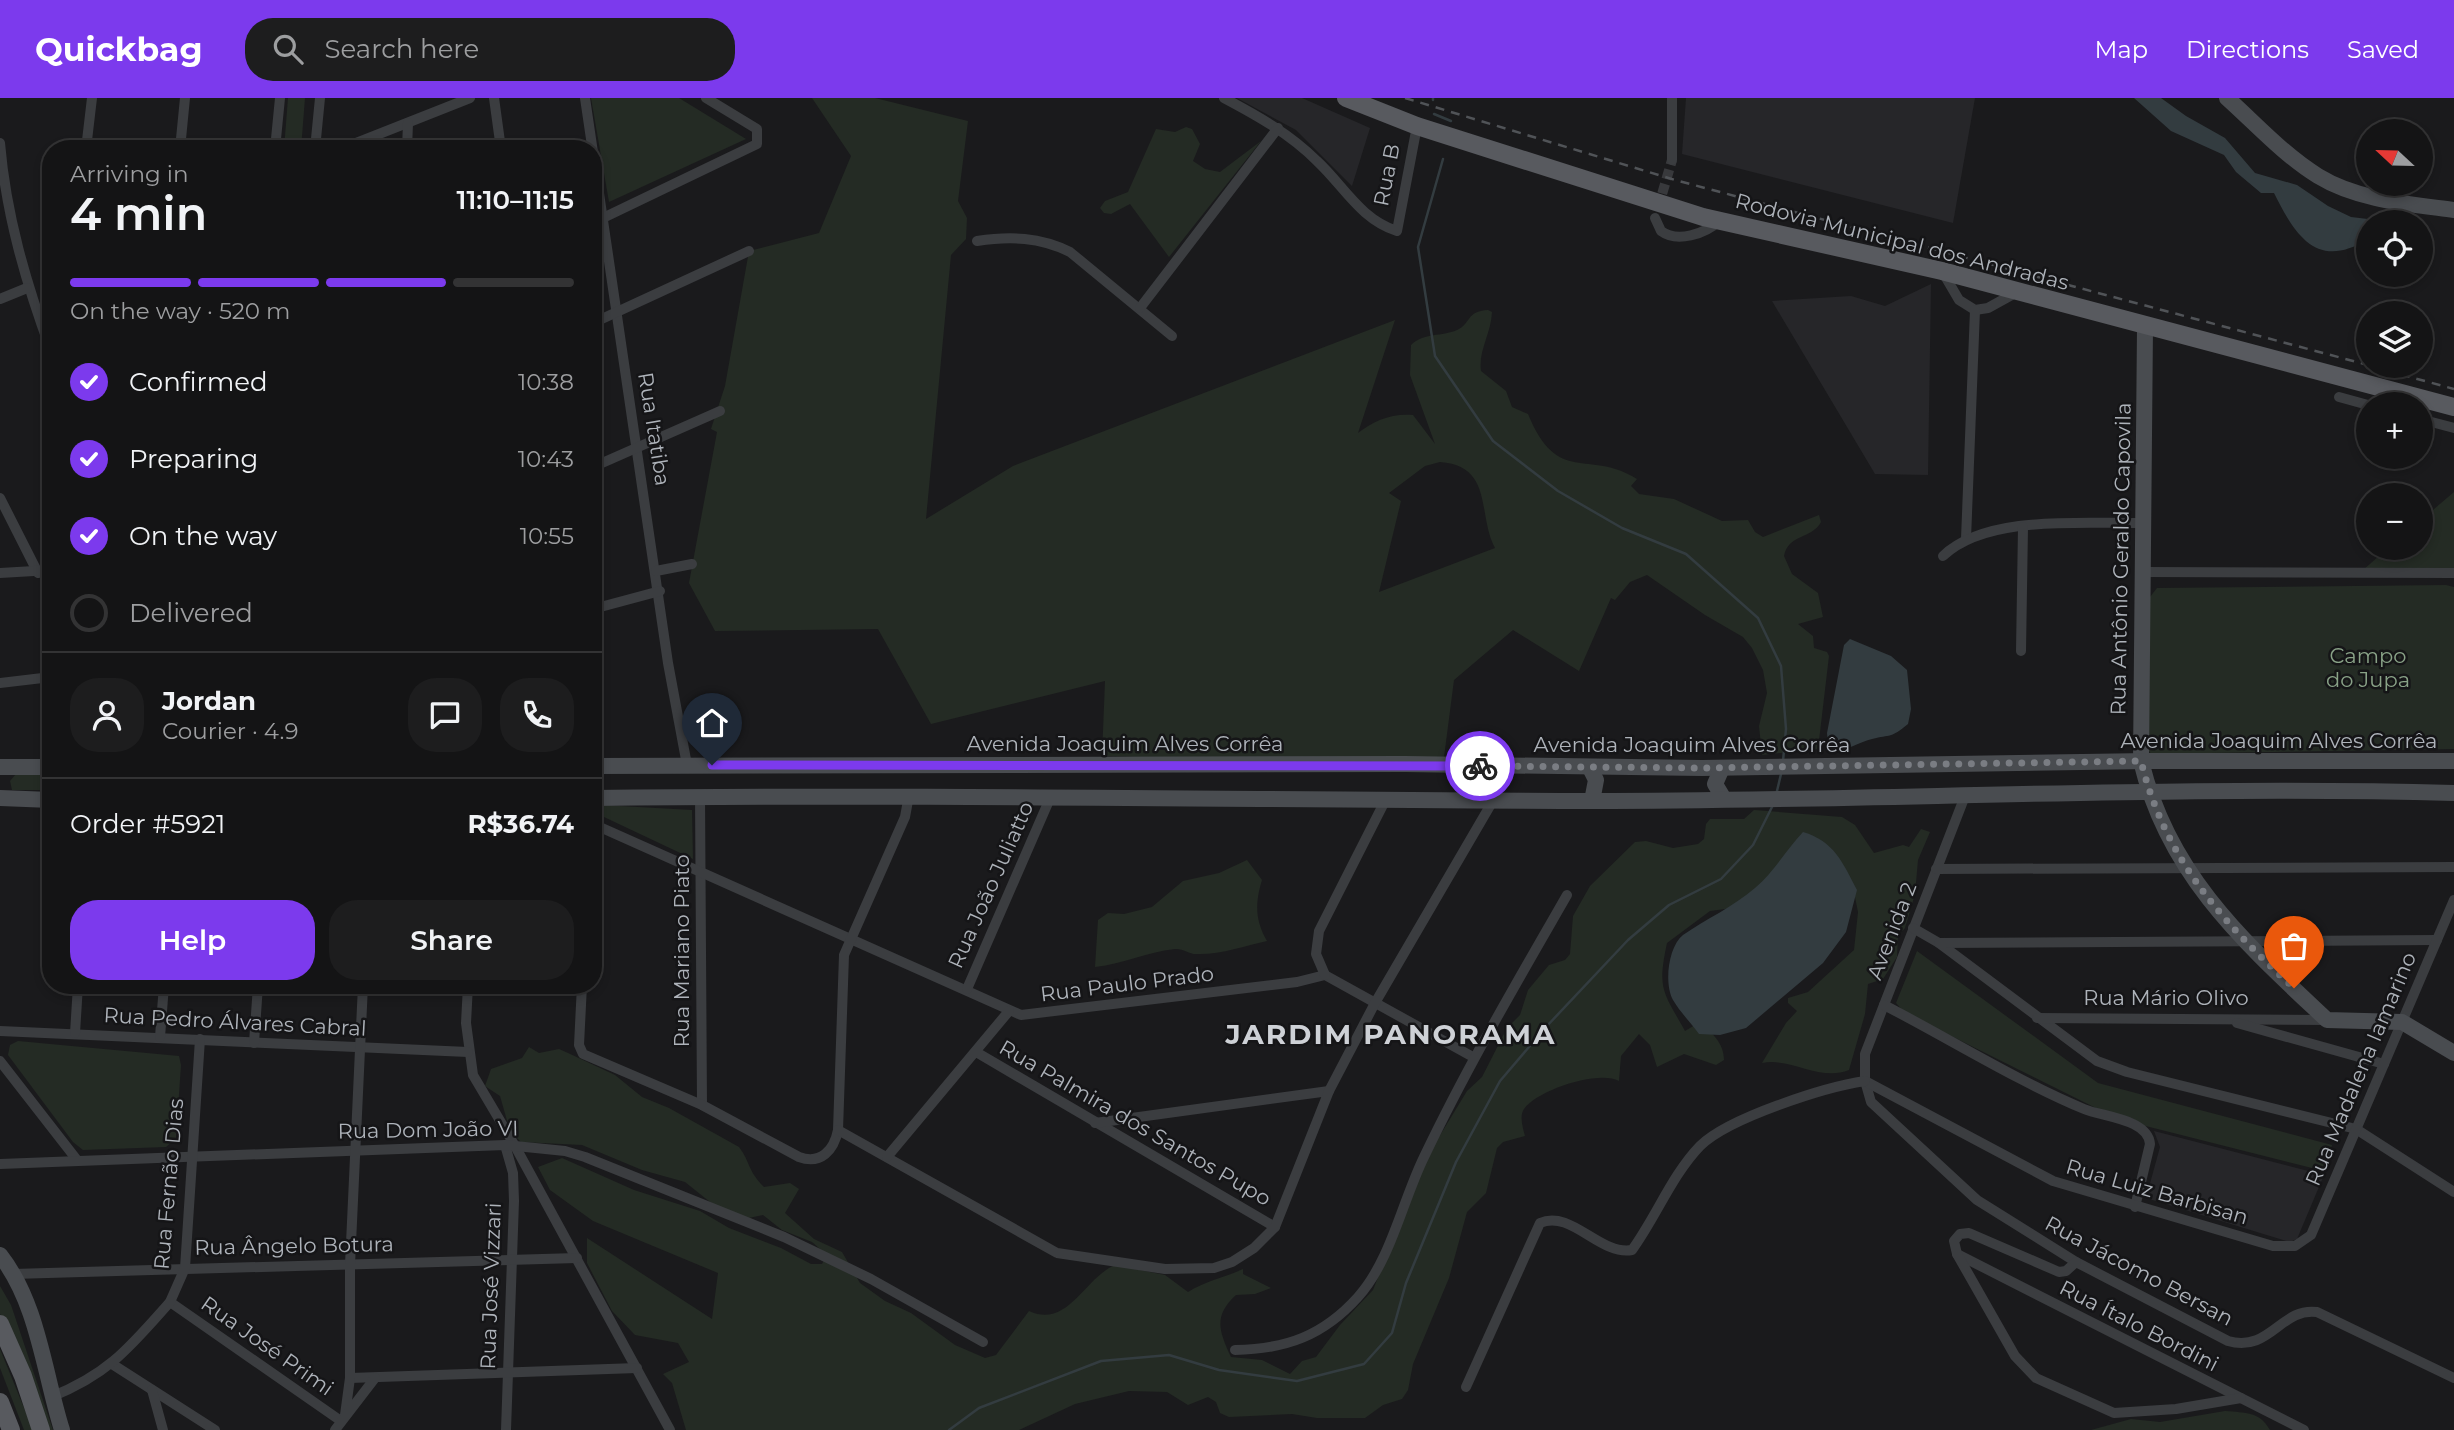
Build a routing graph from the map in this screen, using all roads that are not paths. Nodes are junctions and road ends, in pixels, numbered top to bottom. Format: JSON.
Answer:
{"nodes":[{"id":1,"x":92,"y":98,"type":"edge"},
{"id":2,"x":185,"y":98,"type":"edge"},
{"id":3,"x":280,"y":98,"type":"edge"},
{"id":4,"x":320,"y":98,"type":"edge"},
{"id":5,"x":470,"y":98,"type":"edge"},
{"id":6,"x":494,"y":98,"type":"edge"},
{"id":7,"x":585,"y":98,"type":"edge"},
{"id":8,"x":706,"y":98,"type":"edge"},
{"id":9,"x":1224,"y":98,"type":"edge"},
{"id":10,"x":1346,"y":98,"type":"edge"},
{"id":11,"x":1672,"y":98,"type":"edge"},
{"id":12,"x":2227,"y":98,"type":"edge"},
{"id":13,"x":408,"y":123,"type":"junction"},
{"id":14,"x":1417,"y":126,"type":"junction"},
{"id":15,"x":1278,"y":128,"type":"junction"},
{"id":16,"x":87,"y":140,"type":"edge"},
{"id":17,"x":181,"y":140,"type":"edge"},
{"id":18,"x":276,"y":140,"type":"edge"},
{"id":19,"x":316,"y":140,"type":"edge"},
{"id":20,"x":364,"y":140,"type":"edge"},
{"id":21,"x":407,"y":140,"type":"edge"},
{"id":22,"x":500,"y":140,"type":"edge"},
{"id":23,"x":592,"y":140,"type":"edge"},
{"id":24,"x":0,"y":143,"type":"edge"},
{"id":25,"x":1672,"y":160,"type":"tunnel mouth"},
{"id":26,"x":2,"y":183,"type":"edge"},
{"id":27,"x":602,"y":199,"type":"edge"},
{"id":28,"x":2454,"y":210,"type":"edge"},
{"id":29,"x":605,"y":217,"type":"junction"},
{"id":30,"x":1655,"y":218,"type":"dead end"},
{"id":31,"x":1719,"y":221,"type":"junction"},
{"id":32,"x":977,"y":241,"type":"dead end"},
{"id":33,"x":750,"y":251,"type":"dead end"},
{"id":34,"x":1942,"y":271,"type":"junction"},
{"id":35,"x":27,"y":288,"type":"junction"},
{"id":36,"x":2019,"y":291,"type":"junction"},
{"id":37,"x":0,"y":299,"type":"edge"},
{"id":38,"x":1140,"y":308,"type":"junction"},
{"id":39,"x":1975,"y":310,"type":"junction"},
{"id":40,"x":617,"y":312,"type":"junction"},
{"id":41,"x":602,"y":319,"type":"edge"},
{"id":42,"x":42,"y":327,"type":"edge"},
{"id":43,"x":2146,"y":327,"type":"junction"},
{"id":44,"x":1172,"y":336,"type":"dead end"},
{"id":45,"x":2339,"y":397,"type":"dead end"},
{"id":46,"x":2356,"y":402,"type":"edge"},
{"id":47,"x":2454,"y":407,"type":"edge"},
{"id":48,"x":720,"y":411,"type":"dead end"},
{"id":49,"x":2433,"y":422,"type":"edge"},
{"id":50,"x":2454,"y":428,"type":"edge"},
{"id":51,"x":638,"y":446,"type":"junction"},
{"id":52,"x":602,"y":463,"type":"edge"},
{"id":53,"x":0,"y":498,"type":"edge"},
{"id":54,"x":2143,"y":523,"type":"junction"},
{"id":55,"x":2023,"y":527,"type":"junction"},
{"id":56,"x":1966,"y":539,"type":"junction"},
{"id":57,"x":1943,"y":556,"type":"dead end"},
{"id":58,"x":692,"y":564,"type":"dead end"},
{"id":59,"x":656,"y":571,"type":"junction"},
{"id":60,"x":42,"y":572,"type":"edge"},
{"id":61,"x":2143,"y":572,"type":"junction"},
{"id":62,"x":0,"y":573,"type":"edge"},
{"id":63,"x":38,"y":573,"type":"junction"},
{"id":64,"x":2454,"y":573,"type":"edge"},
{"id":65,"x":660,"y":591,"type":"junction"},
{"id":66,"x":602,"y":607,"type":"edge"},
{"id":67,"x":2021,"y":651,"type":"dead end"},
{"id":68,"x":42,"y":678,"type":"edge"},
{"id":69,"x":0,"y":683,"type":"edge"},
{"id":70,"x":2141,"y":761,"type":"junction"},
{"id":71,"x":2454,"y":761,"type":"edge"},
{"id":72,"x":687,"y":765,"type":"junction"},
{"id":73,"x":0,"y":766,"type":"edge"},
{"id":74,"x":602,"y":766,"type":"edge"},
{"id":75,"x":42,"y":767,"type":"edge"},
{"id":76,"x":1590,"y":768,"type":"junction"},
{"id":77,"x":1722,"y":768,"type":"junction"},
{"id":78,"x":1741,"y":768,"type":"junction"},
{"id":79,"x":2148,"y":792,"type":"junction"},
{"id":80,"x":2454,"y":793,"type":"edge"},
{"id":81,"x":909,"y":795,"type":"junction"},
{"id":82,"x":700,"y":796,"type":"junction"},
{"id":83,"x":1051,"y":796,"type":"junction"},
{"id":84,"x":1965,"y":796,"type":"junction"},
{"id":85,"x":0,"y":798,"type":"edge"},
{"id":86,"x":602,"y":798,"type":"edge"},
{"id":87,"x":1387,"y":799,"type":"junction"},
{"id":88,"x":1494,"y":799,"type":"junction"},
{"id":89,"x":1724,"y":799,"type":"junction"},
{"id":90,"x":1742,"y":799,"type":"junction"},
{"id":91,"x":42,"y":800,"type":"edge"},
{"id":92,"x":1592,"y":801,"type":"junction"},
{"id":93,"x":602,"y":828,"type":"edge"},
{"id":94,"x":2184,"y":866,"type":"junction"},
{"id":95,"x":2454,"y":867,"type":"edge"},
{"id":96,"x":1936,"y":869,"type":"junction"},
{"id":97,"x":702,"y":871,"type":"junction"},
{"id":98,"x":1567,"y":895,"type":"dead end"},
{"id":99,"x":2454,"y":900,"type":"edge"},
{"id":100,"x":1913,"y":928,"type":"junction"},
{"id":101,"x":851,"y":938,"type":"junction"},
{"id":102,"x":2437,"y":940,"type":"junction"},
{"id":103,"x":2245,"y":941,"type":"junction"},
{"id":104,"x":1939,"y":943,"type":"junction"},
{"id":105,"x":1325,"y":975,"type":"junction"},
{"id":106,"x":967,"y":989,"type":"junction"},
{"id":107,"x":77,"y":994,"type":"edge"},
{"id":108,"x":163,"y":994,"type":"edge"},
{"id":109,"x":257,"y":994,"type":"edge"},
{"id":110,"x":362,"y":994,"type":"edge"},
{"id":111,"x":468,"y":994,"type":"edge"},
{"id":112,"x":582,"y":994,"type":"edge"},
{"id":113,"x":1375,"y":1003,"type":"junction"},
{"id":114,"x":1884,"y":1005,"type":"junction"},
{"id":115,"x":1009,"y":1012,"type":"junction"},
{"id":116,"x":2036,"y":1018,"type":"junction"},
{"id":117,"x":2228,"y":1020,"type":"junction"},
{"id":118,"x":2327,"y":1020,"type":"junction"},
{"id":119,"x":2402,"y":1022,"type":"junction"},
{"id":120,"x":0,"y":1031,"type":"edge"},
{"id":121,"x":75,"y":1033,"type":"junction"},
{"id":122,"x":160,"y":1037,"type":"junction"},
{"id":123,"x":201,"y":1040,"type":"junction"},
{"id":124,"x":254,"y":1043,"type":"junction"},
{"id":125,"x":359,"y":1048,"type":"junction"},
{"id":126,"x":468,"y":1052,"type":"junction"},
{"id":127,"x":976,"y":1052,"type":"junction"},
{"id":128,"x":2454,"y":1052,"type":"edge"},
{"id":129,"x":1472,"y":1057,"type":"junction"},
{"id":130,"x":0,"y":1061,"type":"edge"},
{"id":131,"x":2384,"y":1064,"type":"junction"},
{"id":132,"x":1865,"y":1081,"type":"junction"},
{"id":133,"x":1329,"y":1091,"type":"junction"},
{"id":134,"x":1901,"y":1101,"type":"junction"},
{"id":135,"x":702,"y":1105,"type":"junction"},
{"id":136,"x":1095,"y":1123,"type":"junction"},
{"id":137,"x":2356,"y":1129,"type":"junction"},
{"id":138,"x":838,"y":1130,"type":"junction"},
{"id":139,"x":1901,"y":1132,"type":"junction"},
{"id":140,"x":510,"y":1145,"type":"junction"},
{"id":141,"x":354,"y":1150,"type":"junction"},
{"id":142,"x":191,"y":1156,"type":"junction"},
{"id":143,"x":887,"y":1157,"type":"junction"},
{"id":144,"x":77,"y":1160,"type":"junction"},
{"id":145,"x":0,"y":1164,"type":"edge"},
{"id":146,"x":2454,"y":1192,"type":"edge"},
{"id":147,"x":2135,"y":1207,"type":"junction"},
{"id":148,"x":1275,"y":1227,"type":"junction"},
{"id":149,"x":2295,"y":1247,"type":"joint"},
{"id":150,"x":1957,"y":1254,"type":"junction"},
{"id":151,"x":0,"y":1255,"type":"edge"},
{"id":152,"x":577,"y":1258,"type":"junction"},
{"id":153,"x":512,"y":1260,"type":"junction"},
{"id":154,"x":2076,"y":1262,"type":"junction"},
{"id":155,"x":350,"y":1265,"type":"junction"},
{"id":156,"x":185,"y":1268,"type":"junction"},
{"id":157,"x":13,"y":1274,"type":"junction"},
{"id":158,"x":170,"y":1302,"type":"junction"},
{"id":159,"x":0,"y":1324,"type":"edge"},
{"id":160,"x":983,"y":1342,"type":"dead end"},
{"id":161,"x":1235,"y":1350,"type":"dead end"},
{"id":162,"x":112,"y":1364,"type":"junction"},
{"id":163,"x":637,"y":1368,"type":"junction"},
{"id":164,"x":507,"y":1373,"type":"junction"},
{"id":165,"x":350,"y":1377,"type":"junction"},
{"id":166,"x":375,"y":1378,"type":"junction"},
{"id":167,"x":2454,"y":1378,"type":"edge"},
{"id":168,"x":1466,"y":1387,"type":"dead end"},
{"id":169,"x":152,"y":1390,"type":"junction"},
{"id":170,"x":51,"y":1397,"type":"junction"},
{"id":171,"x":2241,"y":1398,"type":"junction"},
{"id":172,"x":0,"y":1402,"type":"edge"},
{"id":173,"x":340,"y":1422,"type":"edge"},
{"id":174,"x":11,"y":1430,"type":"edge"},
{"id":175,"x":41,"y":1430,"type":"edge"},
{"id":176,"x":62,"y":1430,"type":"edge"},
{"id":177,"x":163,"y":1430,"type":"edge"},
{"id":178,"x":215,"y":1430,"type":"edge"},
{"id":179,"x":506,"y":1430,"type":"edge"},
{"id":180,"x":670,"y":1430,"type":"edge"},
{"id":181,"x":2304,"y":1430,"type":"edge"}],
"edges":[{"from":1,"to":16,"type":"street"},
{"from":2,"to":17,"type":"street"},
{"from":3,"to":18,"type":"street"},
{"from":4,"to":19,"type":"street"},
{"from":5,"to":13,"type":"street"},
{"from":6,"to":22,"type":"street"},
{"from":7,"to":23,"type":"street","name":"Rua Itatiba"},
{"from":8,"to":29,"type":"street"},
{"from":9,"to":15,"type":"street"},
{"from":10,"to":14,"type":"main road","name":"Rodovia Municipal dos Andradas"},
{"from":11,"to":25,"type":"street"},
{"from":12,"to":28,"type":"main road"},
{"from":13,"to":20,"type":"street"},
{"from":13,"to":21,"type":"street"},
{"from":14,"to":15,"type":"street","name":"Rua B"},
{"from":14,"to":31,"type":"main road","name":"Rodovia Municipal dos Andradas"},
{"from":15,"to":38,"type":"street"},
{"from":24,"to":26,"type":"street"},
{"from":26,"to":35,"type":"street"},
{"from":27,"to":29,"type":"street","name":"Rua Itatiba"},
{"from":29,"to":40,"type":"street","name":"Rua Itatiba"},
{"from":30,"to":31,"type":"street"},
{"from":31,"to":34,"type":"main road","name":"Rodovia Municipal dos Andradas"},
{"from":32,"to":38,"type":"street"},
{"from":33,"to":40,"type":"street"},
{"from":34,"to":36,"type":"main road","name":"Rodovia Municipal dos Andradas"},
{"from":34,"to":39,"type":"street"},
{"from":35,"to":37,"type":"street"},
{"from":35,"to":42,"type":"street"},
{"from":36,"to":39,"type":"street"},
{"from":36,"to":43,"type":"main road","name":"Rodovia Municipal dos Andradas"},
{"from":38,"to":44,"type":"street"},
{"from":39,"to":56,"type":"street"},
{"from":40,"to":41,"type":"street"},
{"from":40,"to":51,"type":"street","name":"Rua Itatiba"},
{"from":43,"to":47,"type":"main road","name":"Rodovia Municipal dos Andradas"},
{"from":43,"to":54,"type":"main road","name":"Rua Antônio Geraldo Capovila"},
{"from":45,"to":46,"type":"street"},
{"from":48,"to":51,"type":"street"},
{"from":49,"to":50,"type":"street"},
{"from":51,"to":52,"type":"street"},
{"from":51,"to":59,"type":"street","name":"Rua Itatiba"},
{"from":53,"to":63,"type":"street"},
{"from":54,"to":55,"type":"street"},
{"from":54,"to":61,"type":"main road","name":"Rua Antônio Geraldo Capovila"},
{"from":55,"to":56,"type":"street"},
{"from":55,"to":67,"type":"street"},
{"from":56,"to":57,"type":"street"},
{"from":58,"to":59,"type":"street"},
{"from":59,"to":65,"type":"street","name":"Rua Itatiba"},
{"from":60,"to":63,"type":"street"},
{"from":61,"to":64,"type":"street"},
{"from":61,"to":70,"type":"main road","name":"Rua Antônio Geraldo Capovila"},
{"from":62,"to":63,"type":"street"},
{"from":65,"to":66,"type":"street"},
{"from":65,"to":72,"type":"street","name":"Rua Itatiba"},
{"from":68,"to":69,"type":"street"},
{"from":70,"to":71,"type":"main road","name":"Avenida Joaquim Alves Corrêa"},
{"from":70,"to":78,"type":"main road","name":"Avenida Joaquim Alves Corrêa"},
{"from":70,"to":79,"type":"main road","name":"Rua Antônio Geraldo Capovila"},
{"from":72,"to":74,"type":"main road","name":"Avenida Joaquim Alves Corrêa"},
{"from":72,"to":76,"type":"main road","name":"Avenida Joaquim Alves Corrêa"},
{"from":73,"to":75,"type":"main road"},
{"from":76,"to":77,"type":"main road","name":"Avenida Joaquim Alves Corrêa"},
{"from":76,"to":92,"type":"main road"},
{"from":77,"to":78,"type":"main road","name":"Avenida Joaquim Alves Corrêa"},
{"from":77,"to":89,"type":"main road"},
{"from":78,"to":90,"type":"main road"},
{"from":79,"to":80,"type":"main road"},
{"from":79,"to":84,"type":"main road"},
{"from":79,"to":94,"type":"main road","name":"Rua Antônio Geraldo Capovila"},
{"from":81,"to":82,"type":"main road"},
{"from":81,"to":83,"type":"main road"},
{"from":81,"to":101,"type":"street"},
{"from":82,"to":86,"type":"main road"},
{"from":82,"to":97,"type":"street","name":"Rua Mariano Piato"},
{"from":83,"to":87,"type":"main road"},
{"from":83,"to":106,"type":"street","name":"Rua João Juliatto"},
{"from":84,"to":90,"type":"main road"},
{"from":84,"to":96,"type":"street","name":"Avenida 2"},
{"from":85,"to":91,"type":"main road"},
{"from":87,"to":88,"type":"main road"},
{"from":87,"to":105,"type":"street"},
{"from":88,"to":92,"type":"main road"},
{"from":88,"to":113,"type":"street"},
{"from":89,"to":90,"type":"main road"},
{"from":89,"to":92,"type":"main road"},
{"from":93,"to":97,"type":"street","name":"Rua Paulo Prado"},
{"from":94,"to":95,"type":"street"},
{"from":94,"to":96,"type":"street"},
{"from":94,"to":103,"type":"main road","name":"Rua Antônio Geraldo Capovila"},
{"from":96,"to":100,"type":"street","name":"Avenida 2"},
{"from":97,"to":101,"type":"street","name":"Rua Paulo Prado"},
{"from":97,"to":135,"type":"street","name":"Rua Mariano Piato"},
{"from":98,"to":129,"type":"street"},
{"from":99,"to":102,"type":"street","name":"Rua Madalena Iamarino"},
{"from":100,"to":104,"type":"street"},
{"from":100,"to":114,"type":"street","name":"Avenida 2"},
{"from":101,"to":106,"type":"street","name":"Rua Paulo Prado"},
{"from":101,"to":138,"type":"street"},
{"from":102,"to":103,"type":"street"},
{"from":102,"to":119,"type":"street","name":"Rua Madalena Iamarino"},
{"from":103,"to":104,"type":"street"},
{"from":103,"to":118,"type":"main road","name":"Rua Antônio Geraldo Capovila"},
{"from":104,"to":116,"type":"street"},
{"from":105,"to":113,"type":"street"},
{"from":105,"to":115,"type":"street","name":"Rua Paulo Prado"},
{"from":106,"to":115,"type":"street","name":"Rua Paulo Prado"},
{"from":107,"to":121,"type":"street"},
{"from":108,"to":122,"type":"street"},
{"from":109,"to":124,"type":"street"},
{"from":110,"to":125,"type":"street"},
{"from":111,"to":126,"type":"street"},
{"from":112,"to":135,"type":"street"},
{"from":113,"to":129,"type":"street"},
{"from":113,"to":133,"type":"street"},
{"from":114,"to":132,"type":"street","name":"Avenida 2"},
{"from":114,"to":147,"type":"street"},
{"from":115,"to":127,"type":"street"},
{"from":116,"to":117,"type":"street","name":"Rua Mário Olivo"},
{"from":116,"to":137,"type":"street"},
{"from":117,"to":118,"type":"street","name":"Rua Mário Olivo"},
{"from":117,"to":131,"type":"street"},
{"from":118,"to":119,"type":"main road","name":"Rua Mário Olivo"},
{"from":119,"to":128,"type":"main road","name":"Rua Mário Olivo"},
{"from":119,"to":131,"type":"street","name":"Rua Madalena Iamarino"},
{"from":120,"to":121,"type":"street","name":"Rua Pedro Álvares Cabral"},
{"from":121,"to":122,"type":"street","name":"Rua Pedro Álvares Cabral"},
{"from":122,"to":123,"type":"street","name":"Rua Pedro Álvares Cabral"},
{"from":123,"to":124,"type":"street","name":"Rua Pedro Álvares Cabral"},
{"from":123,"to":142,"type":"street","name":"Rua Fernão Dias"},
{"from":124,"to":125,"type":"street","name":"Rua Pedro Álvares Cabral"},
{"from":125,"to":126,"type":"street","name":"Rua Pedro Álvares Cabral"},
{"from":125,"to":141,"type":"street"},
{"from":126,"to":140,"type":"street"},
{"from":127,"to":136,"type":"street","name":"Rua Palmira dos Santos Pupo"},
{"from":127,"to":143,"type":"street"},
{"from":129,"to":161,"type":"street"},
{"from":130,"to":144,"type":"street"},
{"from":131,"to":137,"type":"street","name":"Rua Madalena Iamarino"},
{"from":132,"to":134,"type":"street","name":"Rua Luiz Barbisan"},
{"from":132,"to":139,"type":"street","name":"Rua Jácomo Bersan"},
{"from":132,"to":168,"type":"street"},
{"from":133,"to":136,"type":"street"},
{"from":133,"to":148,"type":"street"},
{"from":134,"to":139,"type":"street"},
{"from":134,"to":147,"type":"street","name":"Rua Luiz Barbisan"},
{"from":135,"to":138,"type":"street"},
{"from":136,"to":148,"type":"street","name":"Rua Palmira dos Santos Pupo"},
{"from":137,"to":146,"type":"street"},
{"from":137,"to":149,"type":"street","name":"Rua Madalena Iamarino"},
{"from":138,"to":143,"type":"street"},
{"from":139,"to":154,"type":"street","name":"Rua Jácomo Bersan"},
{"from":140,"to":141,"type":"street","name":"Rua Dom João VI"},
{"from":140,"to":152,"type":"street"},
{"from":140,"to":153,"type":"street","name":"Rua José Vizzari"},
{"from":140,"to":160,"type":"street","name":"Rua Dom João VI"},
{"from":141,"to":142,"type":"street","name":"Rua Dom João VI"},
{"from":141,"to":155,"type":"street"},
{"from":142,"to":144,"type":"street","name":"Rua Dom João VI"},
{"from":142,"to":156,"type":"street","name":"Rua Fernão Dias"},
{"from":143,"to":148,"type":"street"},
{"from":144,"to":145,"type":"street","name":"Rua Dom João VI"},
{"from":147,"to":149,"type":"street","name":"Rua Luiz Barbisan"},
{"from":150,"to":154,"type":"street"},
{"from":150,"to":171,"type":"street","name":"Rua Ítalo Bordini"},
{"from":150,"to":171,"type":"street"},
{"from":151,"to":157,"type":"main road"},
{"from":152,"to":153,"type":"street","name":"Rua Ângelo Botura"},
{"from":152,"to":163,"type":"street"},
{"from":153,"to":155,"type":"street","name":"Rua Ângelo Botura"},
{"from":153,"to":164,"type":"street","name":"Rua José Vizzari"},
{"from":154,"to":167,"type":"street","name":"Rua Jácomo Bersan"},
{"from":155,"to":156,"type":"street","name":"Rua Ângelo Botura"},
{"from":155,"to":165,"type":"street"},
{"from":156,"to":157,"type":"street","name":"Rua Ângelo Botura"},
{"from":156,"to":158,"type":"street","name":"Rua Fernão Dias"},
{"from":157,"to":170,"type":"main road"},
{"from":158,"to":162,"type":"street","name":"Rua Fernão Dias"},
{"from":158,"to":173,"type":"street","name":"Rua José Primi"},
{"from":159,"to":175,"type":"main road"},
{"from":162,"to":169,"type":"street"},
{"from":162,"to":170,"type":"street","name":"Rua Fernão Dias"},
{"from":163,"to":164,"type":"street"},
{"from":163,"to":180,"type":"street"},
{"from":164,"to":166,"type":"street"},
{"from":164,"to":179,"type":"street","name":"Rua José Vizzari"},
{"from":165,"to":166,"type":"street"},
{"from":165,"to":173,"type":"street"},
{"from":166,"to":173,"type":"street"},
{"from":169,"to":177,"type":"street"},
{"from":169,"to":178,"type":"street"},
{"from":170,"to":176,"type":"main road"},
{"from":171,"to":181,"type":"street","name":"Rua Ítalo Bordini"},
{"from":172,"to":174,"type":"main road"}]}
